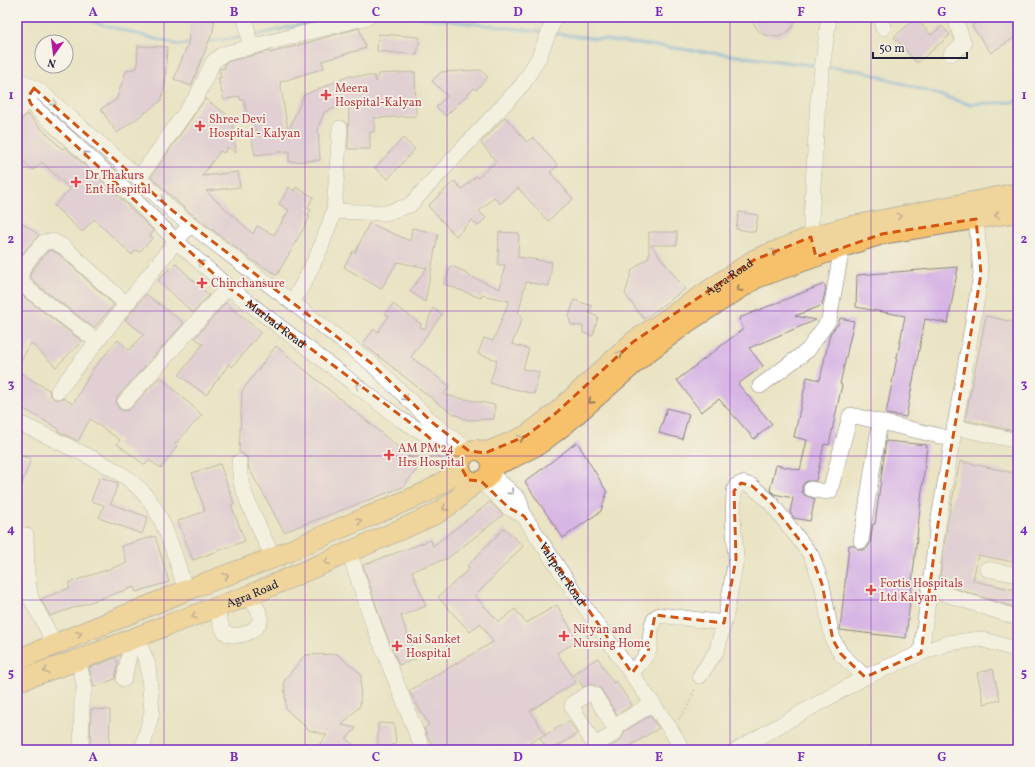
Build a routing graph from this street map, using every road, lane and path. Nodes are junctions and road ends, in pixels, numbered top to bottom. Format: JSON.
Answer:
{"nodes":[{"id":1,"x":245,"y":17,"type":"edge"},
{"id":2,"x":368,"y":17,"type":"edge"},
{"id":3,"x":829,"y":17,"type":"edge"},
{"id":4,"x":957,"y":17,"type":"edge"},
{"id":5,"x":554,"y":20,"type":"edge"},
{"id":6,"x":250,"y":46,"type":"junction"},
{"id":7,"x":951,"y":54,"type":"dead end"},
{"id":8,"x":25,"y":87,"type":"edge"},
{"id":9,"x":17,"y":112,"type":"edge"},
{"id":10,"x":340,"y":128,"type":"dead end"},
{"id":11,"x":139,"y":178,"type":"junction"},
{"id":12,"x":1018,"y":193,"type":"edge"},
{"id":13,"x":334,"y":212,"type":"junction"},
{"id":14,"x":1018,"y":212,"type":"edge"},
{"id":15,"x":976,"y":219,"type":"junction"},
{"id":16,"x":191,"y":224,"type":"junction"},
{"id":17,"x":811,"y":237,"type":"junction"},
{"id":18,"x":176,"y":241,"type":"junction"},
{"id":19,"x":842,"y":246,"type":"junction"},
{"id":20,"x":816,"y":257,"type":"junction"},
{"id":21,"x":228,"y":287,"type":"junction"},
{"id":22,"x":292,"y":302,"type":"junction"},
{"id":23,"x":126,"y":304,"type":"junction"},
{"id":24,"x":97,"y":341,"type":"junction"},
{"id":25,"x":760,"y":386,"type":"dead end"},
{"id":26,"x":58,"y":391,"type":"dead end"},
{"id":27,"x":125,"y":402,"type":"dead end"},
{"id":28,"x":17,"y":422,"type":"edge"},
{"id":29,"x":880,"y":422,"type":"junction"},
{"id":30,"x":953,"y":433,"type":"junction"},
{"id":31,"x":1018,"y":441,"type":"edge"},
{"id":32,"x":238,"y":462,"type":"dead end"},
{"id":33,"x":476,"y":468,"type":"junction"},
{"id":34,"x":811,"y":489,"type":"dead end"},
{"id":35,"x":26,"y":535,"type":"dead end"},
{"id":36,"x":861,"y":541,"type":"dead end"},
{"id":37,"x":349,"y":552,"type":"junction"},
{"id":38,"x":273,"y":558,"type":"junction"},
{"id":39,"x":987,"y":569,"type":"dead end"},
{"id":40,"x":1018,"y":575,"type":"edge"},
{"id":41,"x":930,"y":589,"type":"junction"},
{"id":42,"x":186,"y":591,"type":"junction"},
{"id":43,"x":248,"y":596,"type":"junction"},
{"id":44,"x":216,"y":608,"type":"junction"},
{"id":45,"x":1018,"y":618,"type":"edge"},
{"id":46,"x":724,"y":623,"type":"junction"},
{"id":47,"x":133,"y":639,"type":"junction"},
{"id":48,"x":55,"y":644,"type":"junction"},
{"id":49,"x":1018,"y":650,"type":"edge"},
{"id":50,"x":921,"y":653,"type":"junction"},
{"id":51,"x":17,"y":660,"type":"edge"},
{"id":52,"x":78,"y":660,"type":"junction"},
{"id":53,"x":632,"y":673,"type":"junction"},
{"id":54,"x":700,"y":676,"type":"joint"},
{"id":55,"x":865,"y":677,"type":"junction"},
{"id":56,"x":124,"y":679,"type":"dead end"},
{"id":57,"x":17,"y":681,"type":"edge"},
{"id":58,"x":653,"y":703,"type":"junction"},
{"id":59,"x":614,"y":727,"type":"dead end"},
{"id":60,"x":671,"y":730,"type":"junction"},
{"id":61,"x":81,"y":750,"type":"edge"},
{"id":62,"x":142,"y":750,"type":"edge"},
{"id":63,"x":423,"y":750,"type":"edge"},
{"id":64,"x":683,"y":750,"type":"edge"},
{"id":65,"x":736,"y":750,"type":"edge"}],
"edges":[{"from":1,"to":6,"type":"street"},
{"from":2,"to":6,"type":"street"},
{"from":3,"to":17,"type":"street"},
{"from":4,"to":7,"type":"street"},
{"from":5,"to":13,"type":"street"},
{"from":6,"to":11,"type":"street"},
{"from":8,"to":9,"type":"street"},
{"from":8,"to":11,"type":"street","one_way":true},
{"from":18,"to":8,"type":"street","name":"Murbad Road","one_way":true},
{"from":10,"to":13,"type":"street"},
{"from":11,"to":16,"type":"street","one_way":true},
{"from":17,"to":12,"type":"main road","name":"Agra Road","one_way":true},
{"from":13,"to":22,"type":"street"},
{"from":14,"to":15,"type":"main road","name":"Agra Road","one_way":true},
{"from":15,"to":19,"type":"main road","name":"Agra Road"},
{"from":15,"to":30,"type":"street"},
{"from":16,"to":18,"type":"street"},
{"from":16,"to":22,"type":"street"},
{"from":17,"to":20,"type":"street"},
{"from":33,"to":17,"type":"main road","name":"Agra Road","one_way":true},
{"from":21,"to":18,"type":"street","name":"Murbad Road","one_way":true},
{"from":18,"to":23,"type":"street"},
{"from":19,"to":20,"type":"main road","name":"Agra Road"},
{"from":19,"to":25,"type":"street"},
{"from":20,"to":33,"type":"main road","name":"Agra Road","one_way":true},
{"from":21,"to":27,"type":"street"},
{"from":33,"to":21,"type":"street","name":"Murbad Road","one_way":true},
{"from":22,"to":33,"type":"street","one_way":true},
{"from":23,"to":24,"type":"street"},
{"from":23,"to":24,"type":"street"},
{"from":24,"to":26,"type":"street"},
{"from":28,"to":42,"type":"street"},
{"from":29,"to":30,"type":"street"},
{"from":29,"to":34,"type":"street"},
{"from":29,"to":36,"type":"street"},
{"from":30,"to":31,"type":"street"},
{"from":30,"to":41,"type":"street"},
{"from":32,"to":38,"type":"street"},
{"from":33,"to":37,"type":"main road","name":"Agra Road","one_way":true},
{"from":38,"to":33,"type":"main road","name":"Agra Road","one_way":true},
{"from":33,"to":53,"type":"street","name":"Valipeer Road"},
{"from":35,"to":48,"type":"street"},
{"from":37,"to":43,"type":"main road","name":"Agra Road","one_way":true},
{"from":37,"to":63,"type":"street"},
{"from":42,"to":38,"type":"main road","name":"Agra Road","one_way":true},
{"from":39,"to":40,"type":"street"},
{"from":41,"to":45,"type":"street"},
{"from":41,"to":50,"type":"street"},
{"from":48,"to":42,"type":"main road","name":"Agra Road","one_way":true},
{"from":43,"to":44,"type":"main road","name":"Agra Road"},
{"from":43,"to":44,"type":"street"},
{"from":44,"to":47,"type":"main road","name":"Agra Road","one_way":true},
{"from":46,"to":53,"type":"street"},
{"from":46,"to":54,"type":"street"},
{"from":46,"to":55,"type":"street"},
{"from":47,"to":52,"type":"main road","name":"Agra Road"},
{"from":47,"to":56,"type":"street"},
{"from":47,"to":62,"type":"street"},
{"from":48,"to":51,"type":"main road","name":"Agra Road"},
{"from":49,"to":50,"type":"street"},
{"from":50,"to":55,"type":"street"},
{"from":52,"to":57,"type":"main road","name":"Agra Road","one_way":true},
{"from":52,"to":61,"type":"street"},
{"from":53,"to":58,"type":"street","name":"Valipeer Road"},
{"from":54,"to":60,"type":"path"},
{"from":55,"to":65,"type":"street"},
{"from":58,"to":59,"type":"street"},
{"from":58,"to":60,"type":"street","name":"Valipeer Road"},
{"from":60,"to":64,"type":"street","name":"Valipeer Road"}]}
